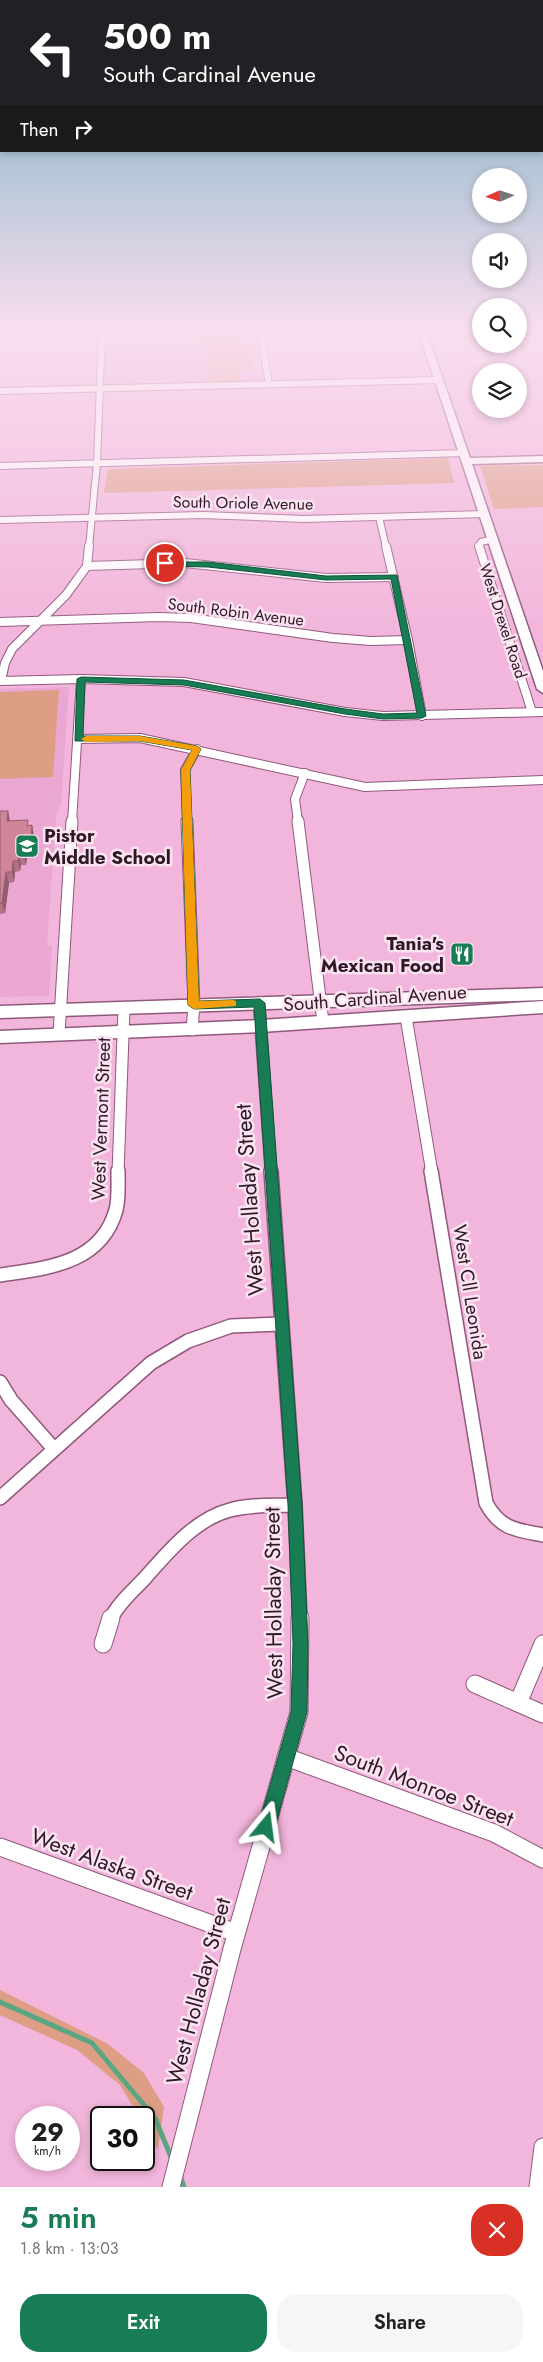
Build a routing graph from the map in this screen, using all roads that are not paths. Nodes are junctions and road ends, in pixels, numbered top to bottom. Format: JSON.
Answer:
{"nodes":[{"id":1,"x":97,"y":432,"type":"edge"},
{"id":2,"x":458,"y":432,"type":"edge"},
{"id":3,"x":466,"y":457,"type":"junction"},
{"id":4,"x":543,"y":459,"type":"edge"},
{"id":5,"x":97,"y":463,"type":"junction"},
{"id":6,"x":0,"y":466,"type":"edge"},
{"id":7,"x":485,"y":514,"type":"junction"},
{"id":8,"x":379,"y":517,"type":"junction"},
{"id":9,"x":92,"y":518,"type":"junction"},
{"id":10,"x":0,"y":523,"type":"edge"},
{"id":11,"x":494,"y":539,"type":"junction"},
{"id":12,"x":87,"y":566,"type":"junction"},
{"id":13,"x":394,"y":576,"type":"junction"},
{"id":14,"x":38,"y":621,"type":"junction"},
{"id":15,"x":0,"y":622,"type":"edge"},
{"id":16,"x":408,"y":640,"type":"junction"},
{"id":17,"x":539,"y":665,"type":"edge"},
{"id":18,"x":81,"y":679,"type":"junction"},
{"id":19,"x":1,"y":681,"type":"edge"},
{"id":20,"x":543,"y":689,"type":"edge"},
{"id":21,"x":532,"y":712,"type":"junction"},
{"id":22,"x":543,"y":712,"type":"edge"},
{"id":23,"x":422,"y":716,"type":"junction"},
{"id":24,"x":78,"y":739,"type":"junction"},
{"id":25,"x":197,"y":749,"type":"junction"},
{"id":26,"x":305,"y":773,"type":"junction"},
{"id":27,"x":543,"y":780,"type":"edge"},
{"id":28,"x":543,"y":994,"type":"edge"},
{"id":29,"x":321,"y":1002,"type":"junction"},
{"id":30,"x":260,"y":1003,"type":"junction"},
{"id":31,"x":194,"y":1005,"type":"junction"},
{"id":32,"x":543,"y":1007,"type":"edge"},
{"id":33,"x":124,"y":1008,"type":"junction"},
{"id":34,"x":61,"y":1009,"type":"junction"},
{"id":35,"x":0,"y":1012,"type":"edge"},
{"id":36,"x":406,"y":1017,"type":"junction"},
{"id":37,"x":324,"y":1022,"type":"junction"},
{"id":38,"x":261,"y":1026,"type":"junction"},
{"id":39,"x":192,"y":1030,"type":"junction"},
{"id":40,"x":123,"y":1032,"type":"junction"},
{"id":41,"x":59,"y":1034,"type":"junction"},
{"id":42,"x":0,"y":1038,"type":"edge"},
{"id":43,"x":0,"y":1275,"type":"edge"},
{"id":44,"x":281,"y":1324,"type":"junction"},
{"id":45,"x":0,"y":1382,"type":"edge"},
{"id":46,"x":54,"y":1449,"type":"junction"},
{"id":47,"x":0,"y":1498,"type":"edge"},
{"id":48,"x":295,"y":1505,"type":"junction"},
{"id":49,"x":543,"y":1535,"type":"edge"},
{"id":50,"x":103,"y":1644,"type":"dead end"},
{"id":51,"x":543,"y":1644,"type":"edge"},
{"id":52,"x":475,"y":1684,"type":"dead end"},
{"id":53,"x":518,"y":1703,"type":"junction"},
{"id":54,"x":543,"y":1714,"type":"edge"},
{"id":55,"x":286,"y":1757,"type":"junction"},
{"id":56,"x":0,"y":1847,"type":"edge"},
{"id":57,"x":543,"y":1859,"type":"edge"},
{"id":58,"x":236,"y":1933,"type":"junction"},
{"id":59,"x":543,"y":2148,"type":"edge"},
{"id":60,"x":171,"y":2187,"type":"edge"},
{"id":61,"x":538,"y":2187,"type":"edge"}],
"edges":[{"from":1,"to":5,"type":"street"},
{"from":2,"to":3,"type":"street","name":"West Drexel Road"},
{"from":3,"to":4,"type":"street"},
{"from":3,"to":5,"type":"street"},
{"from":3,"to":7,"type":"street","name":"West Drexel Road"},
{"from":5,"to":6,"type":"street"},
{"from":5,"to":9,"type":"street"},
{"from":7,"to":8,"type":"street","name":"South Oriole Avenue"},
{"from":7,"to":11,"type":"street","name":"West Drexel Road"},
{"from":8,"to":9,"type":"street","name":"South Oriole Avenue"},
{"from":8,"to":13,"type":"street"},
{"from":9,"to":10,"type":"street","name":"South Oriole Avenue"},
{"from":9,"to":12,"type":"street"},
{"from":11,"to":17,"type":"street","name":"West Drexel Road"},
{"from":11,"to":21,"type":"street","name":"West Drexel Road"},
{"from":12,"to":13,"type":"street"},
{"from":12,"to":14,"type":"street"},
{"from":13,"to":16,"type":"street"},
{"from":14,"to":15,"type":"street","name":"South Robin Avenue"},
{"from":14,"to":16,"type":"street","name":"South Robin Avenue"},
{"from":14,"to":19,"type":"street"},
{"from":16,"to":23,"type":"street"},
{"from":17,"to":20,"type":"street","name":"West Drexel Road"},
{"from":18,"to":19,"type":"street"},
{"from":18,"to":23,"type":"street"},
{"from":18,"to":24,"type":"street"},
{"from":21,"to":22,"type":"street"},
{"from":21,"to":23,"type":"street"},
{"from":24,"to":25,"type":"street"},
{"from":24,"to":34,"type":"street"},
{"from":25,"to":26,"type":"street"},
{"from":25,"to":31,"type":"street"},
{"from":26,"to":27,"type":"street"},
{"from":26,"to":29,"type":"street"},
{"from":28,"to":29,"type":"street","name":"South Cardinal Avenue"},
{"from":29,"to":30,"type":"street","name":"South Cardinal Avenue"},
{"from":29,"to":37,"type":"street"},
{"from":30,"to":31,"type":"street","name":"South Cardinal Avenue"},
{"from":30,"to":38,"type":"street","name":"West Holladay Street"},
{"from":31,"to":33,"type":"street","name":"South Cardinal Avenue"},
{"from":31,"to":39,"type":"street"},
{"from":32,"to":36,"type":"street","name":"South Cardinal Avenue"},
{"from":33,"to":34,"type":"street","name":"South Cardinal Avenue"},
{"from":33,"to":40,"type":"street","name":"West Vermont Street"},
{"from":34,"to":35,"type":"street","name":"South Cardinal Avenue"},
{"from":34,"to":41,"type":"street"},
{"from":36,"to":37,"type":"street","name":"South Cardinal Avenue"},
{"from":36,"to":49,"type":"street","name":"West Cll Leonida"},
{"from":37,"to":38,"type":"street","name":"South Cardinal Avenue"},
{"from":38,"to":39,"type":"street","name":"South Cardinal Avenue"},
{"from":38,"to":44,"type":"street","name":"West Holladay Street"},
{"from":39,"to":40,"type":"street","name":"South Cardinal Avenue"},
{"from":40,"to":41,"type":"street","name":"South Cardinal Avenue"},
{"from":40,"to":43,"type":"street","name":"West Vermont Street"},
{"from":41,"to":42,"type":"street","name":"South Cardinal Avenue"},
{"from":44,"to":46,"type":"street"},
{"from":44,"to":48,"type":"street","name":"West Holladay Street"},
{"from":45,"to":46,"type":"street"},
{"from":46,"to":47,"type":"street"},
{"from":48,"to":50,"type":"street"},
{"from":48,"to":55,"type":"street","name":"West Holladay Street"},
{"from":51,"to":53,"type":"street"},
{"from":52,"to":53,"type":"street"},
{"from":53,"to":54,"type":"street"},
{"from":55,"to":57,"type":"street","name":"South Monroe Street"},
{"from":55,"to":58,"type":"street","name":"West Holladay Street"},
{"from":56,"to":58,"type":"street","name":"West Alaska Street"},
{"from":58,"to":60,"type":"street","name":"West Holladay Street"},
{"from":59,"to":61,"type":"street"}]}
